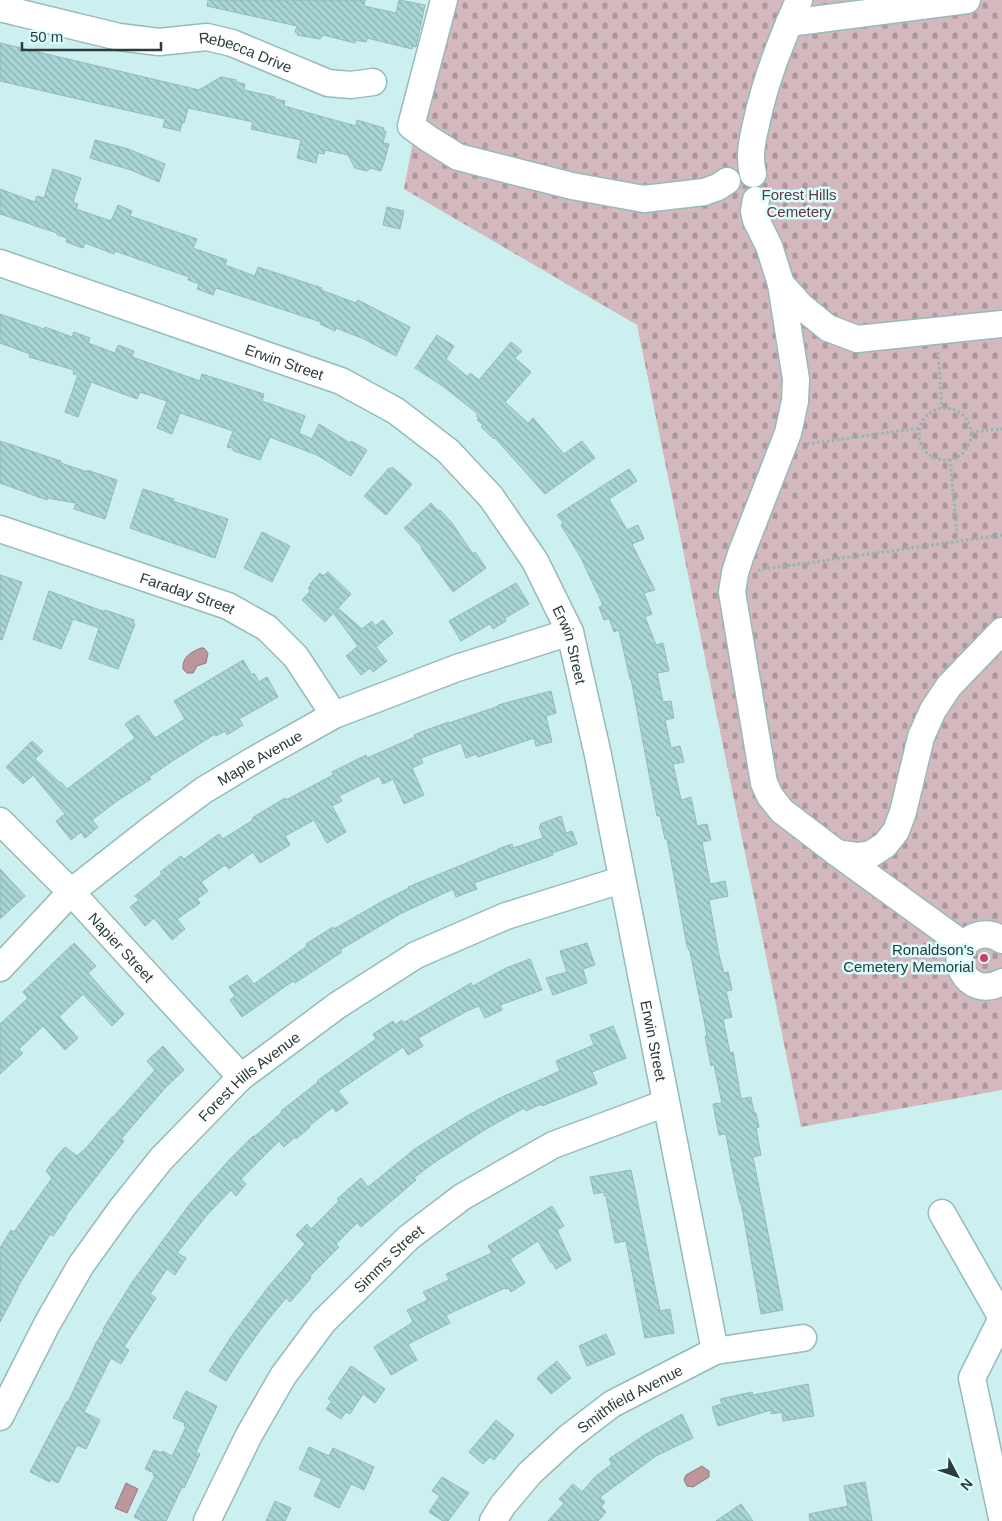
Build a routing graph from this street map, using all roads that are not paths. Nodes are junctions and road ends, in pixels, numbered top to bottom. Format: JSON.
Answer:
{"nodes":[{"id":1,"x":444,"y":0,"type":"edge"},
{"id":2,"x":968,"y":0,"type":"edge"},
{"id":3,"x":30,"y":7,"type":"edge"},
{"id":4,"x":0,"y":8,"type":"edge"},
{"id":5,"x":794,"y":12,"type":"edge"},
{"id":6,"x":373,"y":82,"type":"dead end"},
{"id":7,"x":738,"y":193,"type":"junction"},
{"id":8,"x":0,"y":263,"type":"edge"},
{"id":9,"x":781,"y":284,"type":"junction"},
{"id":10,"x":1002,"y":324,"type":"edge"},
{"id":11,"x":0,"y":529,"type":"edge"},
{"id":12,"x":1002,"y":631,"type":"edge"},
{"id":13,"x":570,"y":632,"type":"junction"},
{"id":14,"x":334,"y":715,"type":"junction"},
{"id":15,"x":0,"y":821,"type":"edge"},
{"id":16,"x":837,"y":853,"type":"junction"},
{"id":17,"x":621,"y":880,"type":"junction"},
{"id":18,"x":71,"y":892,"type":"junction"},
{"id":19,"x":1002,"y":940,"type":"edge"},
{"id":20,"x":964,"y":945,"type":"junction"},
{"id":21,"x":0,"y":968,"type":"edge"},
{"id":22,"x":1002,"y":982,"type":"edge"},
{"id":23,"x":240,"y":1077,"type":"junction"},
{"id":24,"x":666,"y":1103,"type":"junction"},
{"id":25,"x":942,"y":1213,"type":"dead end"},
{"id":26,"x":1002,"y":1318,"type":"edge"},
{"id":27,"x":803,"y":1338,"type":"dead end"},
{"id":28,"x":715,"y":1352,"type":"junction"},
{"id":29,"x":0,"y":1417,"type":"edge"},
{"id":30,"x":1002,"y":1518,"type":"edge"},
{"id":31,"x":209,"y":1521,"type":"edge"},
{"id":32,"x":493,"y":1521,"type":"edge"}],
"edges":[{"from":1,"to":7,"type":"street"},
{"from":2,"to":5,"type":"street"},
{"from":3,"to":4,"type":"street","name":"Rebecca Drive"},
{"from":3,"to":6,"type":"street","name":"Rebecca Drive"},
{"from":5,"to":7,"type":"street"},
{"from":7,"to":9,"type":"street"},
{"from":8,"to":13,"type":"street","name":"Erwin Street"},
{"from":9,"to":10,"type":"street"},
{"from":9,"to":16,"type":"street"},
{"from":11,"to":14,"type":"street","name":"Faraday Street"},
{"from":12,"to":16,"type":"street"},
{"from":13,"to":14,"type":"street","name":"Maple Avenue"},
{"from":13,"to":17,"type":"street","name":"Erwin Street"},
{"from":14,"to":18,"type":"street","name":"Maple Avenue"},
{"from":15,"to":18,"type":"street","name":"Napier Street"},
{"from":16,"to":20,"type":"street"},
{"from":17,"to":23,"type":"street","name":"Forest Hills Avenue"},
{"from":17,"to":24,"type":"street","name":"Erwin Street"},
{"from":18,"to":21,"type":"street","name":"Maple Avenue"},
{"from":18,"to":23,"type":"street","name":"Napier Street"},
{"from":19,"to":20,"type":"street"},
{"from":20,"to":22,"type":"street"},
{"from":23,"to":29,"type":"street","name":"Forest Hills Avenue"},
{"from":24,"to":28,"type":"street","name":"Erwin Street"},
{"from":24,"to":31,"type":"street","name":"Simms Street"},
{"from":25,"to":26,"type":"street"},
{"from":26,"to":30,"type":"street"},
{"from":27,"to":28,"type":"street","name":"Smithfield Avenue"},
{"from":28,"to":32,"type":"street","name":"Smithfield Avenue"}]}
